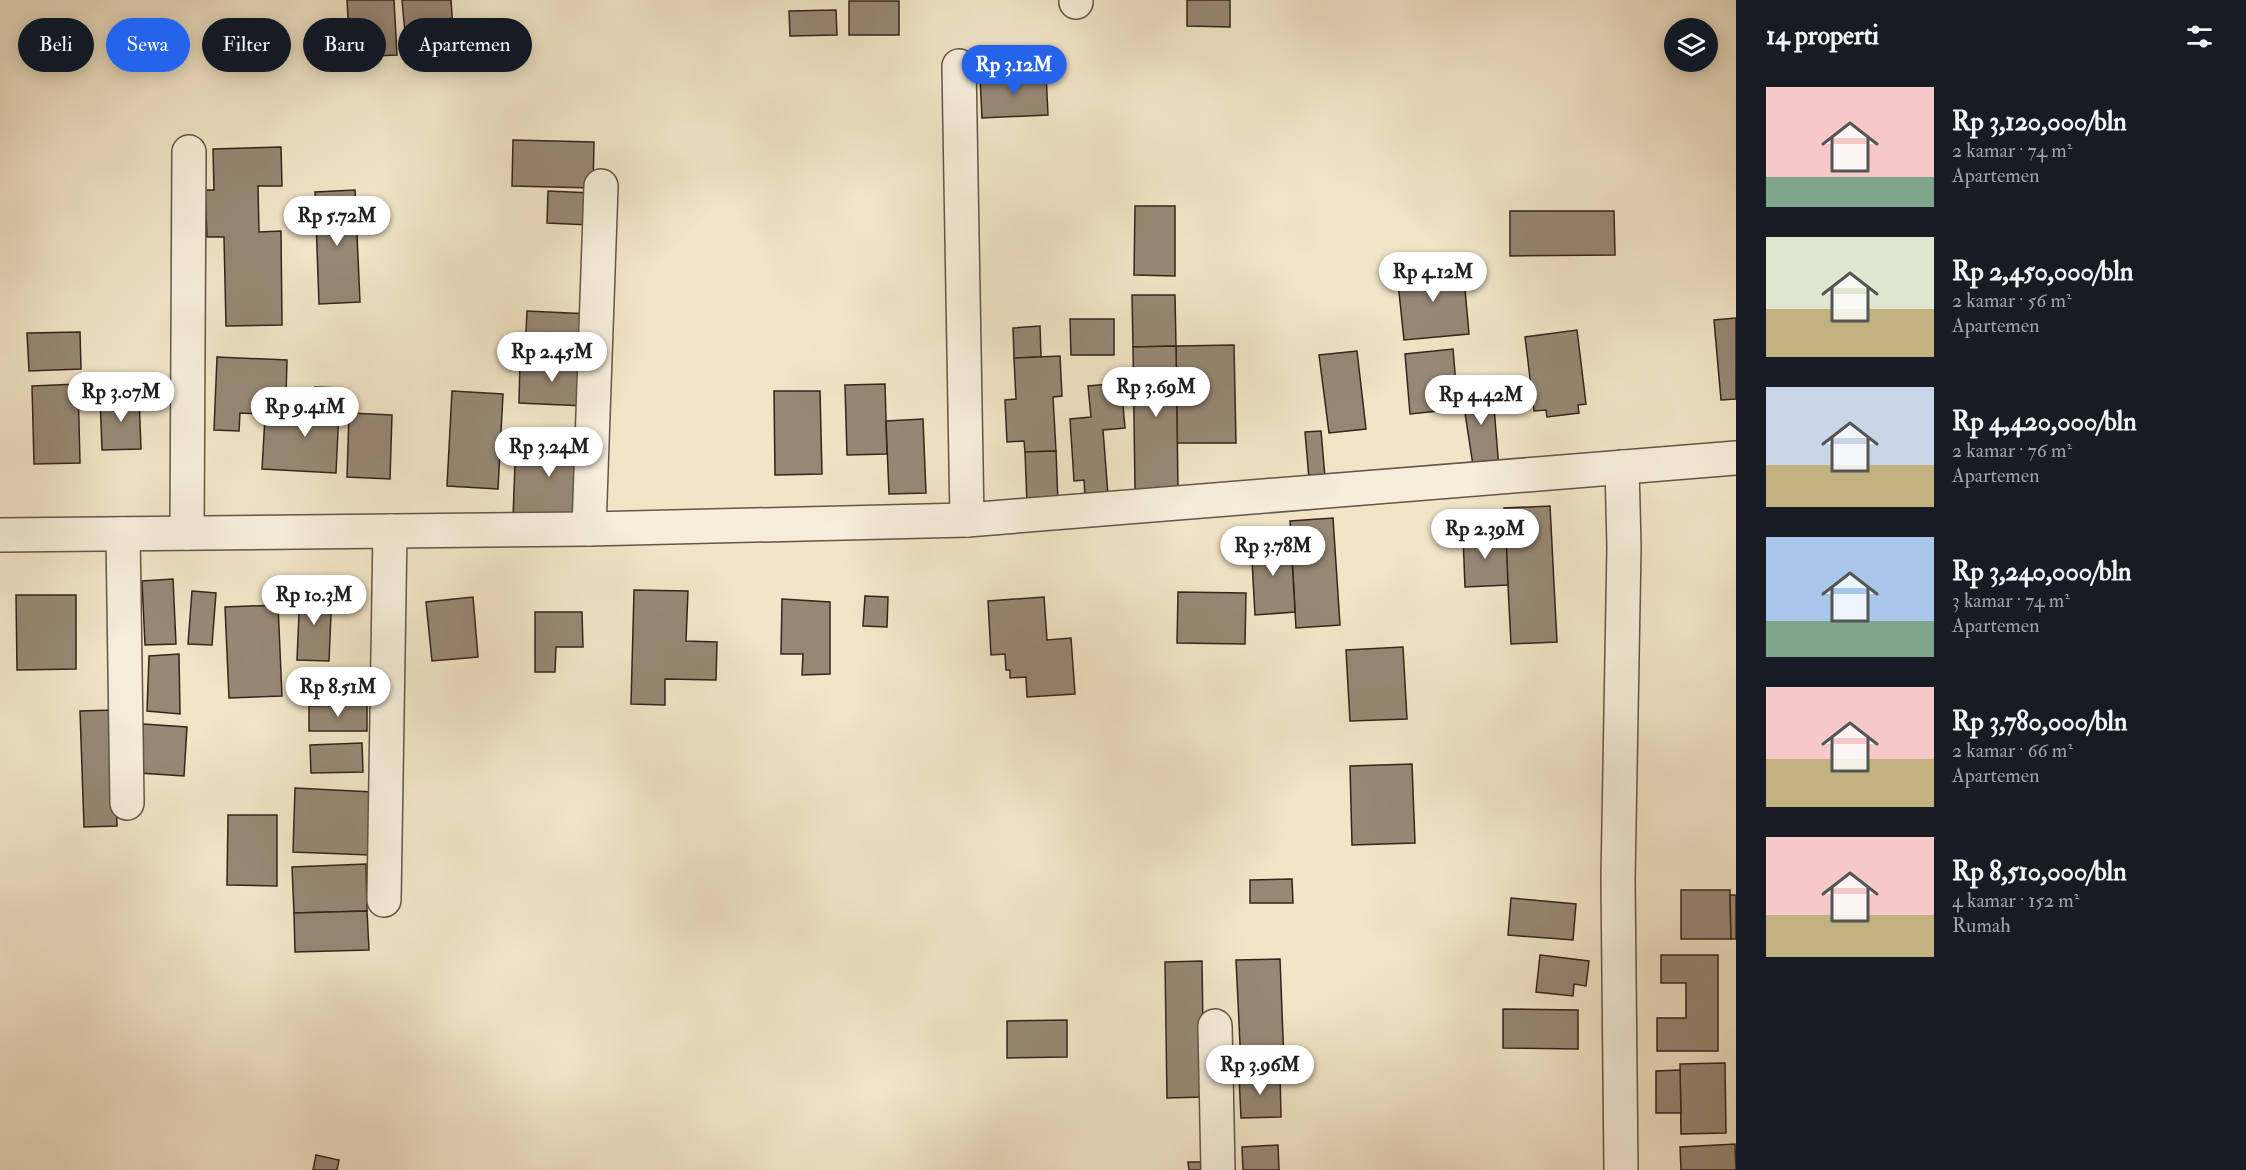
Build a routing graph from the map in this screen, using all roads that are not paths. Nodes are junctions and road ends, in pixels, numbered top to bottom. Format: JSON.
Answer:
{"nodes":[{"id":1,"x":959,"y":66,"type":"dead end"},
{"id":2,"x":189,"y":152,"type":"dead end"},
{"id":3,"x":601,"y":186,"type":"dead end"},
{"id":4,"x":1736,"y":458,"type":"edge"},
{"id":5,"x":1622,"y":468,"type":"junction"},
{"id":6,"x":967,"y":520,"type":"junction"},
{"id":7,"x":590,"y":529,"type":"junction"},
{"id":8,"x":390,"y":531,"type":"junction"},
{"id":9,"x":187,"y":533,"type":"junction"},
{"id":10,"x":123,"y":534,"type":"junction"},
{"id":11,"x":0,"y":535,"type":"edge"},
{"id":12,"x":127,"y":802,"type":"dead end"},
{"id":13,"x":384,"y":900,"type":"dead end"},
{"id":14,"x":1215,"y":1026,"type":"dead end"},
{"id":15,"x":1218,"y":1170,"type":"edge"},
{"id":16,"x":1620,"y":1170,"type":"edge"}],
"edges":[{"from":1,"to":6,"type":"street"},
{"from":2,"to":9,"type":"street"},
{"from":3,"to":7,"type":"street"},
{"from":4,"to":5,"type":"street"},
{"from":5,"to":6,"type":"street"},
{"from":5,"to":16,"type":"street"},
{"from":6,"to":7,"type":"street"},
{"from":7,"to":8,"type":"street"},
{"from":8,"to":9,"type":"street"},
{"from":8,"to":13,"type":"street"},
{"from":9,"to":10,"type":"street"},
{"from":10,"to":11,"type":"street"},
{"from":10,"to":12,"type":"street"},
{"from":14,"to":15,"type":"street"}]}
